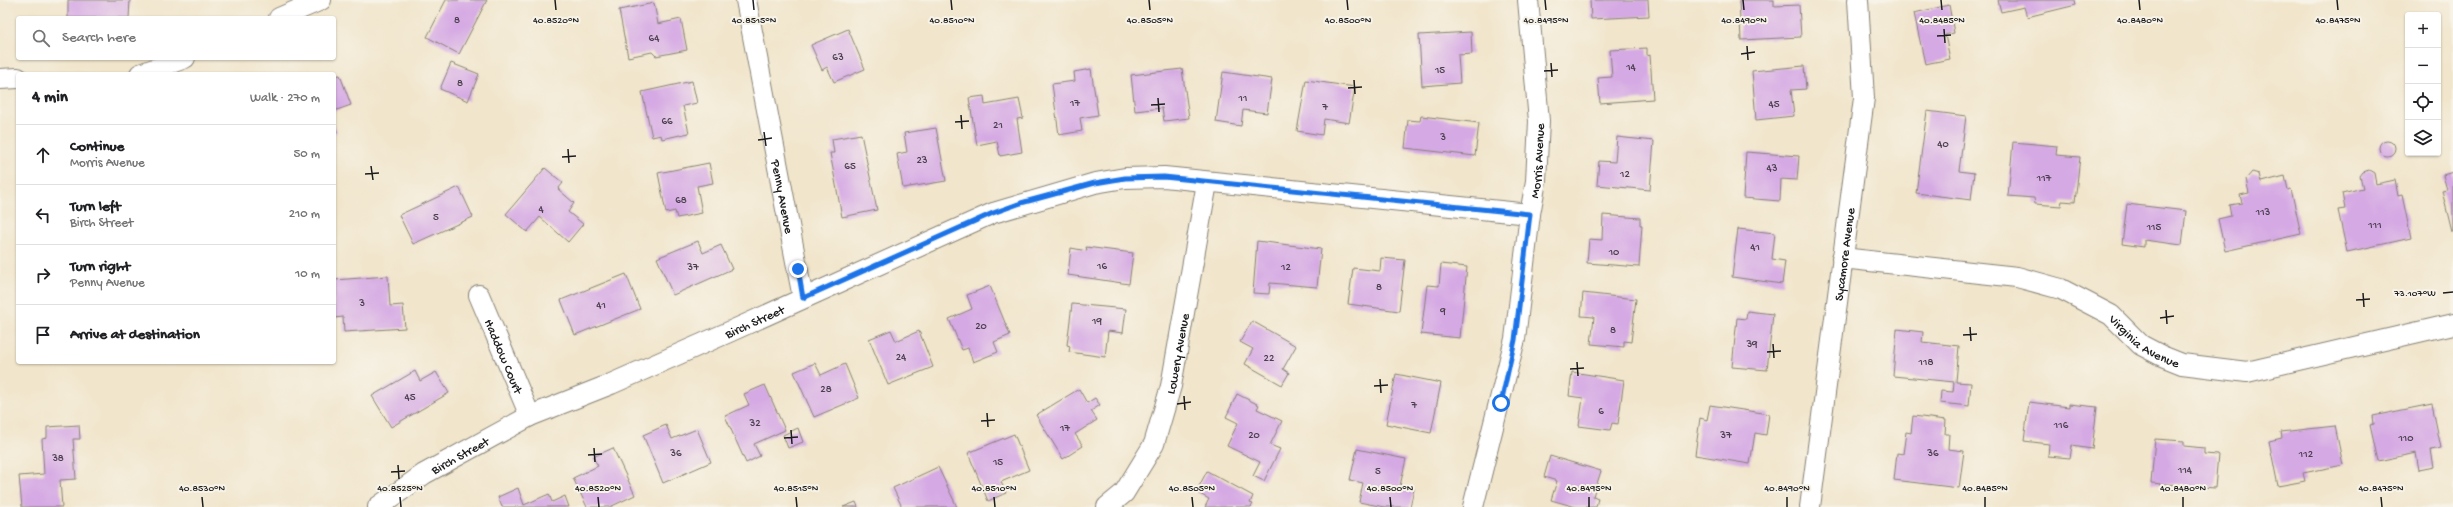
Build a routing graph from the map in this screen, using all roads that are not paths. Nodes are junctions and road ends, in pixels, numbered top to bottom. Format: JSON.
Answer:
{"nodes":[{"id":1,"x":321,"y":0,"type":"edge"},
{"id":2,"x":746,"y":0,"type":"edge"},
{"id":3,"x":1528,"y":0,"type":"edge"},
{"id":4,"x":1858,"y":0,"type":"edge"},
{"id":5,"x":284,"y":16,"type":"edge"},
{"id":6,"x":179,"y":60,"type":"edge"},
{"id":7,"x":146,"y":72,"type":"edge"},
{"id":8,"x":16,"y":78,"type":"edge"},
{"id":9,"x":0,"y":79,"type":"edge"},
{"id":10,"x":1207,"y":183,"type":"junction"},
{"id":11,"x":1530,"y":214,"type":"junction"},
{"id":12,"x":1842,"y":258,"type":"junction"},
{"id":13,"x":479,"y":295,"type":"dead end"},
{"id":14,"x":803,"y":298,"type":"junction"},
{"id":15,"x":2453,"y":324,"type":"edge"},
{"id":16,"x":530,"y":416,"type":"junction"},
{"id":17,"x":378,"y":507,"type":"edge"},
{"id":18,"x":1107,"y":507,"type":"edge"},
{"id":19,"x":1473,"y":507,"type":"edge"},
{"id":20,"x":1810,"y":507,"type":"edge"}],
"edges":[{"from":1,"to":5,"type":"street"},
{"from":2,"to":14,"type":"street","name":"Penny Avenue"},
{"from":3,"to":11,"type":"street","name":"Morris Avenue"},
{"from":4,"to":12,"type":"street","name":"Sycamore Avenue"},
{"from":6,"to":7,"type":"street"},
{"from":8,"to":9,"type":"street"},
{"from":10,"to":11,"type":"street","name":"Birch Street"},
{"from":10,"to":14,"type":"street","name":"Birch Street"},
{"from":10,"to":18,"type":"street","name":"Lowery Avenue"},
{"from":11,"to":19,"type":"street","name":"Morris Avenue"},
{"from":12,"to":15,"type":"street","name":"Virginia Avenue"},
{"from":12,"to":20,"type":"street","name":"Sycamore Avenue"},
{"from":13,"to":16,"type":"street","name":"Haddow Court"},
{"from":14,"to":16,"type":"street","name":"Birch Street"},
{"from":16,"to":17,"type":"street","name":"Birch Street"}]}
